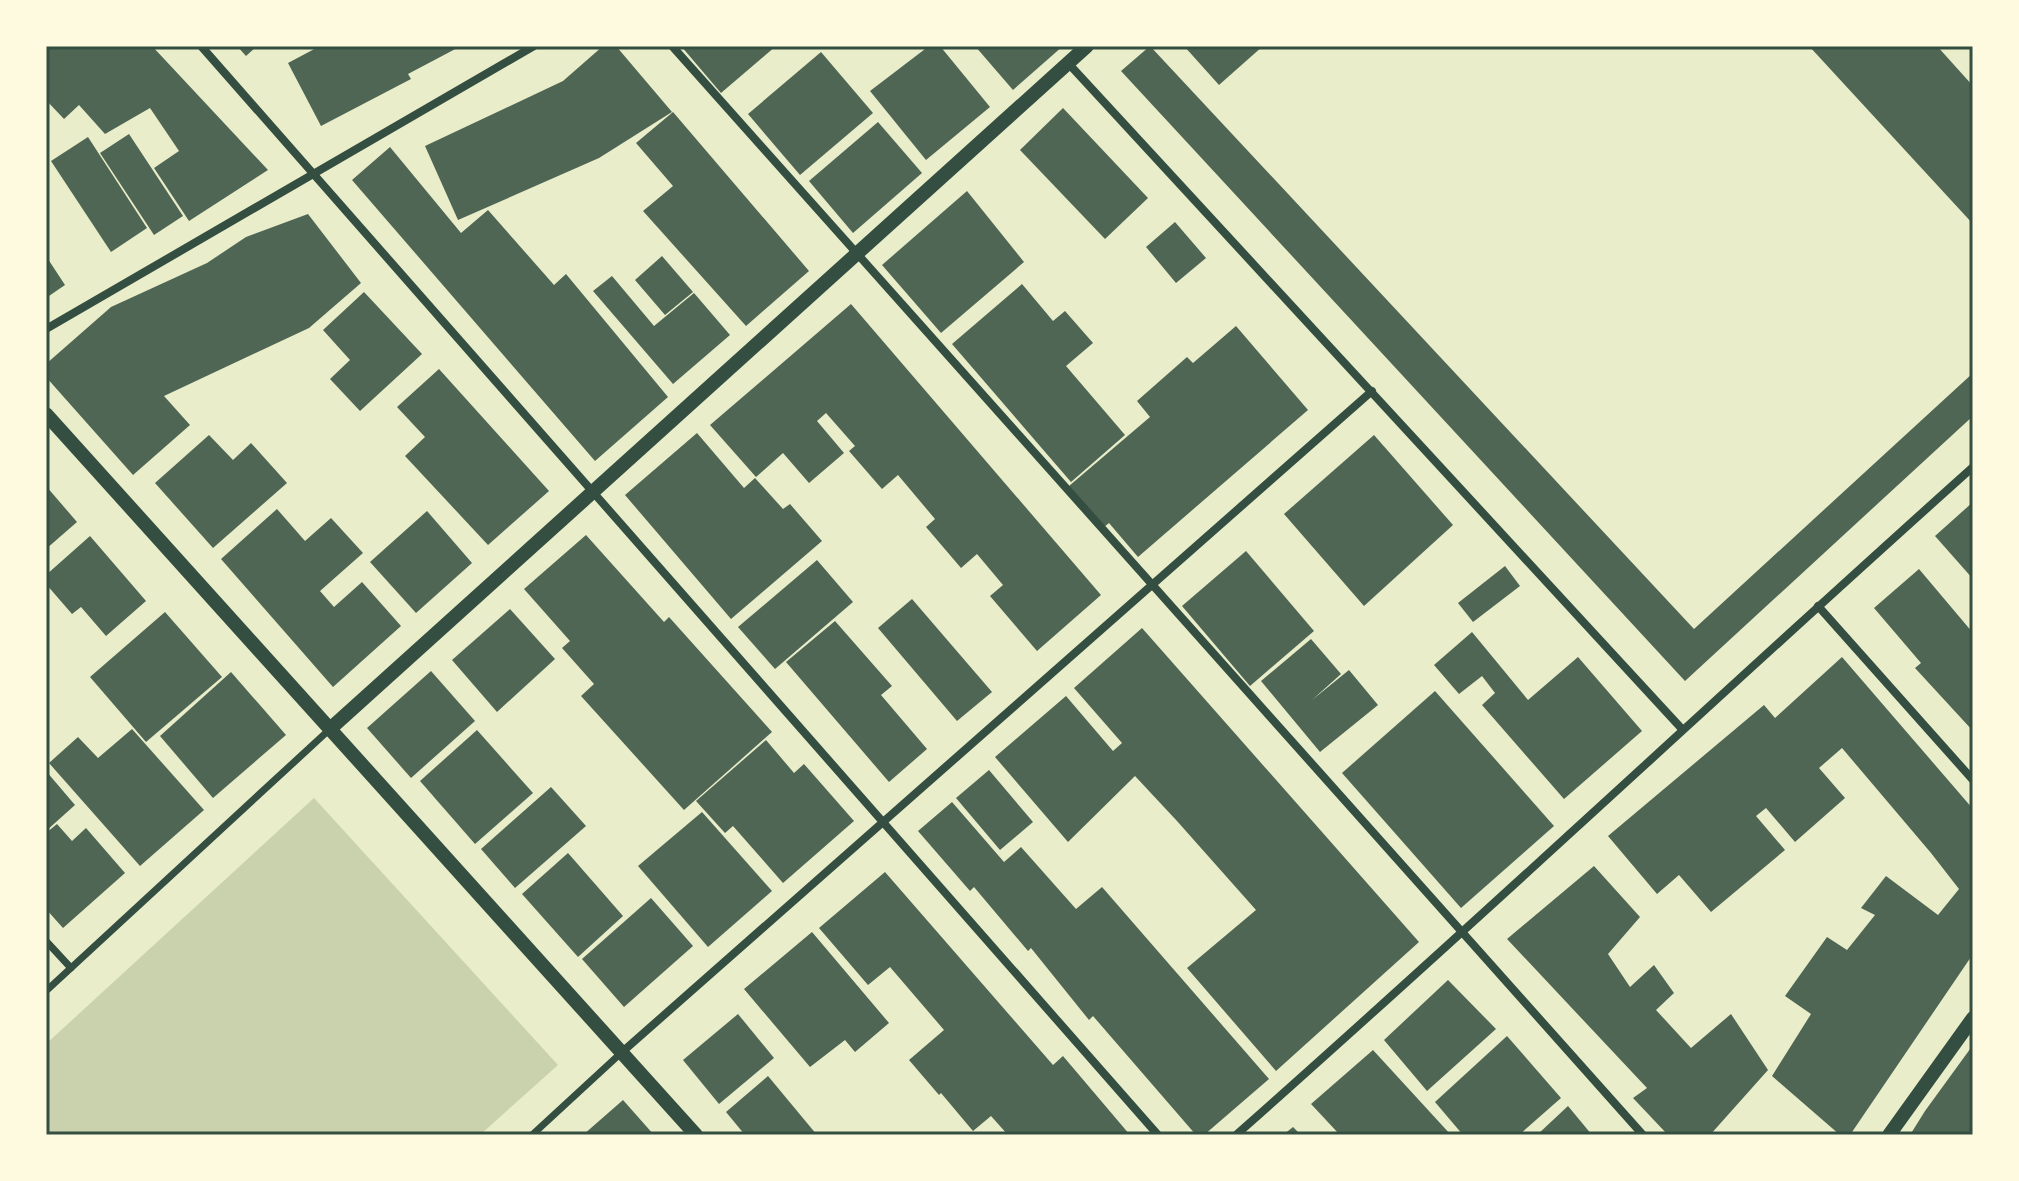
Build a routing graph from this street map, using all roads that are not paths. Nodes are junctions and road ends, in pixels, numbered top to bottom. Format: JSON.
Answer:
{"nodes":[{"id":1,"x":201,"y":46,"type":"edge"},
{"id":2,"x":534,"y":46,"type":"edge"},
{"id":3,"x":672,"y":46,"type":"edge"},
{"id":4,"x":1087,"y":46,"type":"edge"},
{"id":5,"x":1068,"y":63,"type":"junction"},
{"id":6,"x":312,"y":172,"type":"junction"},
{"id":7,"x":857,"y":253,"type":"junction"},
{"id":8,"x":46,"y":329,"type":"edge"},
{"id":9,"x":1372,"y":391,"type":"junction"},
{"id":10,"x":46,"y":414,"type":"edge"},
{"id":11,"x":1973,"y":467,"type":"edge"},
{"id":12,"x":592,"y":491,"type":"junction"},
{"id":13,"x":1153,"y":586,"type":"junction"},
{"id":14,"x":1818,"y":606,"type":"junction"},
{"id":15,"x":330,"y":729,"type":"junction"},
{"id":16,"x":1682,"y":729,"type":"junction"},
{"id":17,"x":1973,"y":780,"type":"edge"},
{"id":18,"x":882,"y":821,"type":"junction"},
{"id":19,"x":1463,"y":934,"type":"junction"},
{"id":20,"x":46,"y":941,"type":"edge"},
{"id":21,"x":71,"y":968,"type":"junction"},
{"id":22,"x":46,"y":991,"type":"edge"},
{"id":23,"x":1973,"y":1018,"type":"edge"},
{"id":24,"x":621,"y":1053,"type":"junction"},
{"id":25,"x":532,"y":1135,"type":"edge"},
{"id":26,"x":696,"y":1135,"type":"edge"},
{"id":27,"x":1158,"y":1135,"type":"edge"},
{"id":28,"x":1236,"y":1135,"type":"edge"},
{"id":29,"x":1643,"y":1135,"type":"edge"},
{"id":30,"x":1889,"y":1135,"type":"edge"}],
"edges":[{"from":1,"to":6,"type":"street"},
{"from":2,"to":6,"type":"street"},
{"from":3,"to":7,"type":"street"},
{"from":4,"to":5,"type":"street"},
{"from":5,"to":7,"type":"street"},
{"from":5,"to":9,"type":"street"},
{"from":6,"to":8,"type":"street"},
{"from":6,"to":12,"type":"street"},
{"from":7,"to":12,"type":"street"},
{"from":7,"to":13,"type":"street"},
{"from":9,"to":13,"type":"street"},
{"from":9,"to":16,"type":"street"},
{"from":10,"to":15,"type":"street"},
{"from":11,"to":14,"type":"street"},
{"from":12,"to":15,"type":"street"},
{"from":12,"to":18,"type":"street"},
{"from":13,"to":18,"type":"street"},
{"from":13,"to":19,"type":"street"},
{"from":14,"to":16,"type":"street"},
{"from":14,"to":17,"type":"street"},
{"from":15,"to":21,"type":"street"},
{"from":15,"to":24,"type":"street"},
{"from":16,"to":19,"type":"street"},
{"from":18,"to":24,"type":"street"},
{"from":18,"to":27,"type":"street"},
{"from":19,"to":28,"type":"street"},
{"from":19,"to":29,"type":"street"},
{"from":20,"to":21,"type":"street"},
{"from":21,"to":22,"type":"street"},
{"from":23,"to":30,"type":"street"},
{"from":24,"to":25,"type":"street"},
{"from":24,"to":26,"type":"street"}]}
